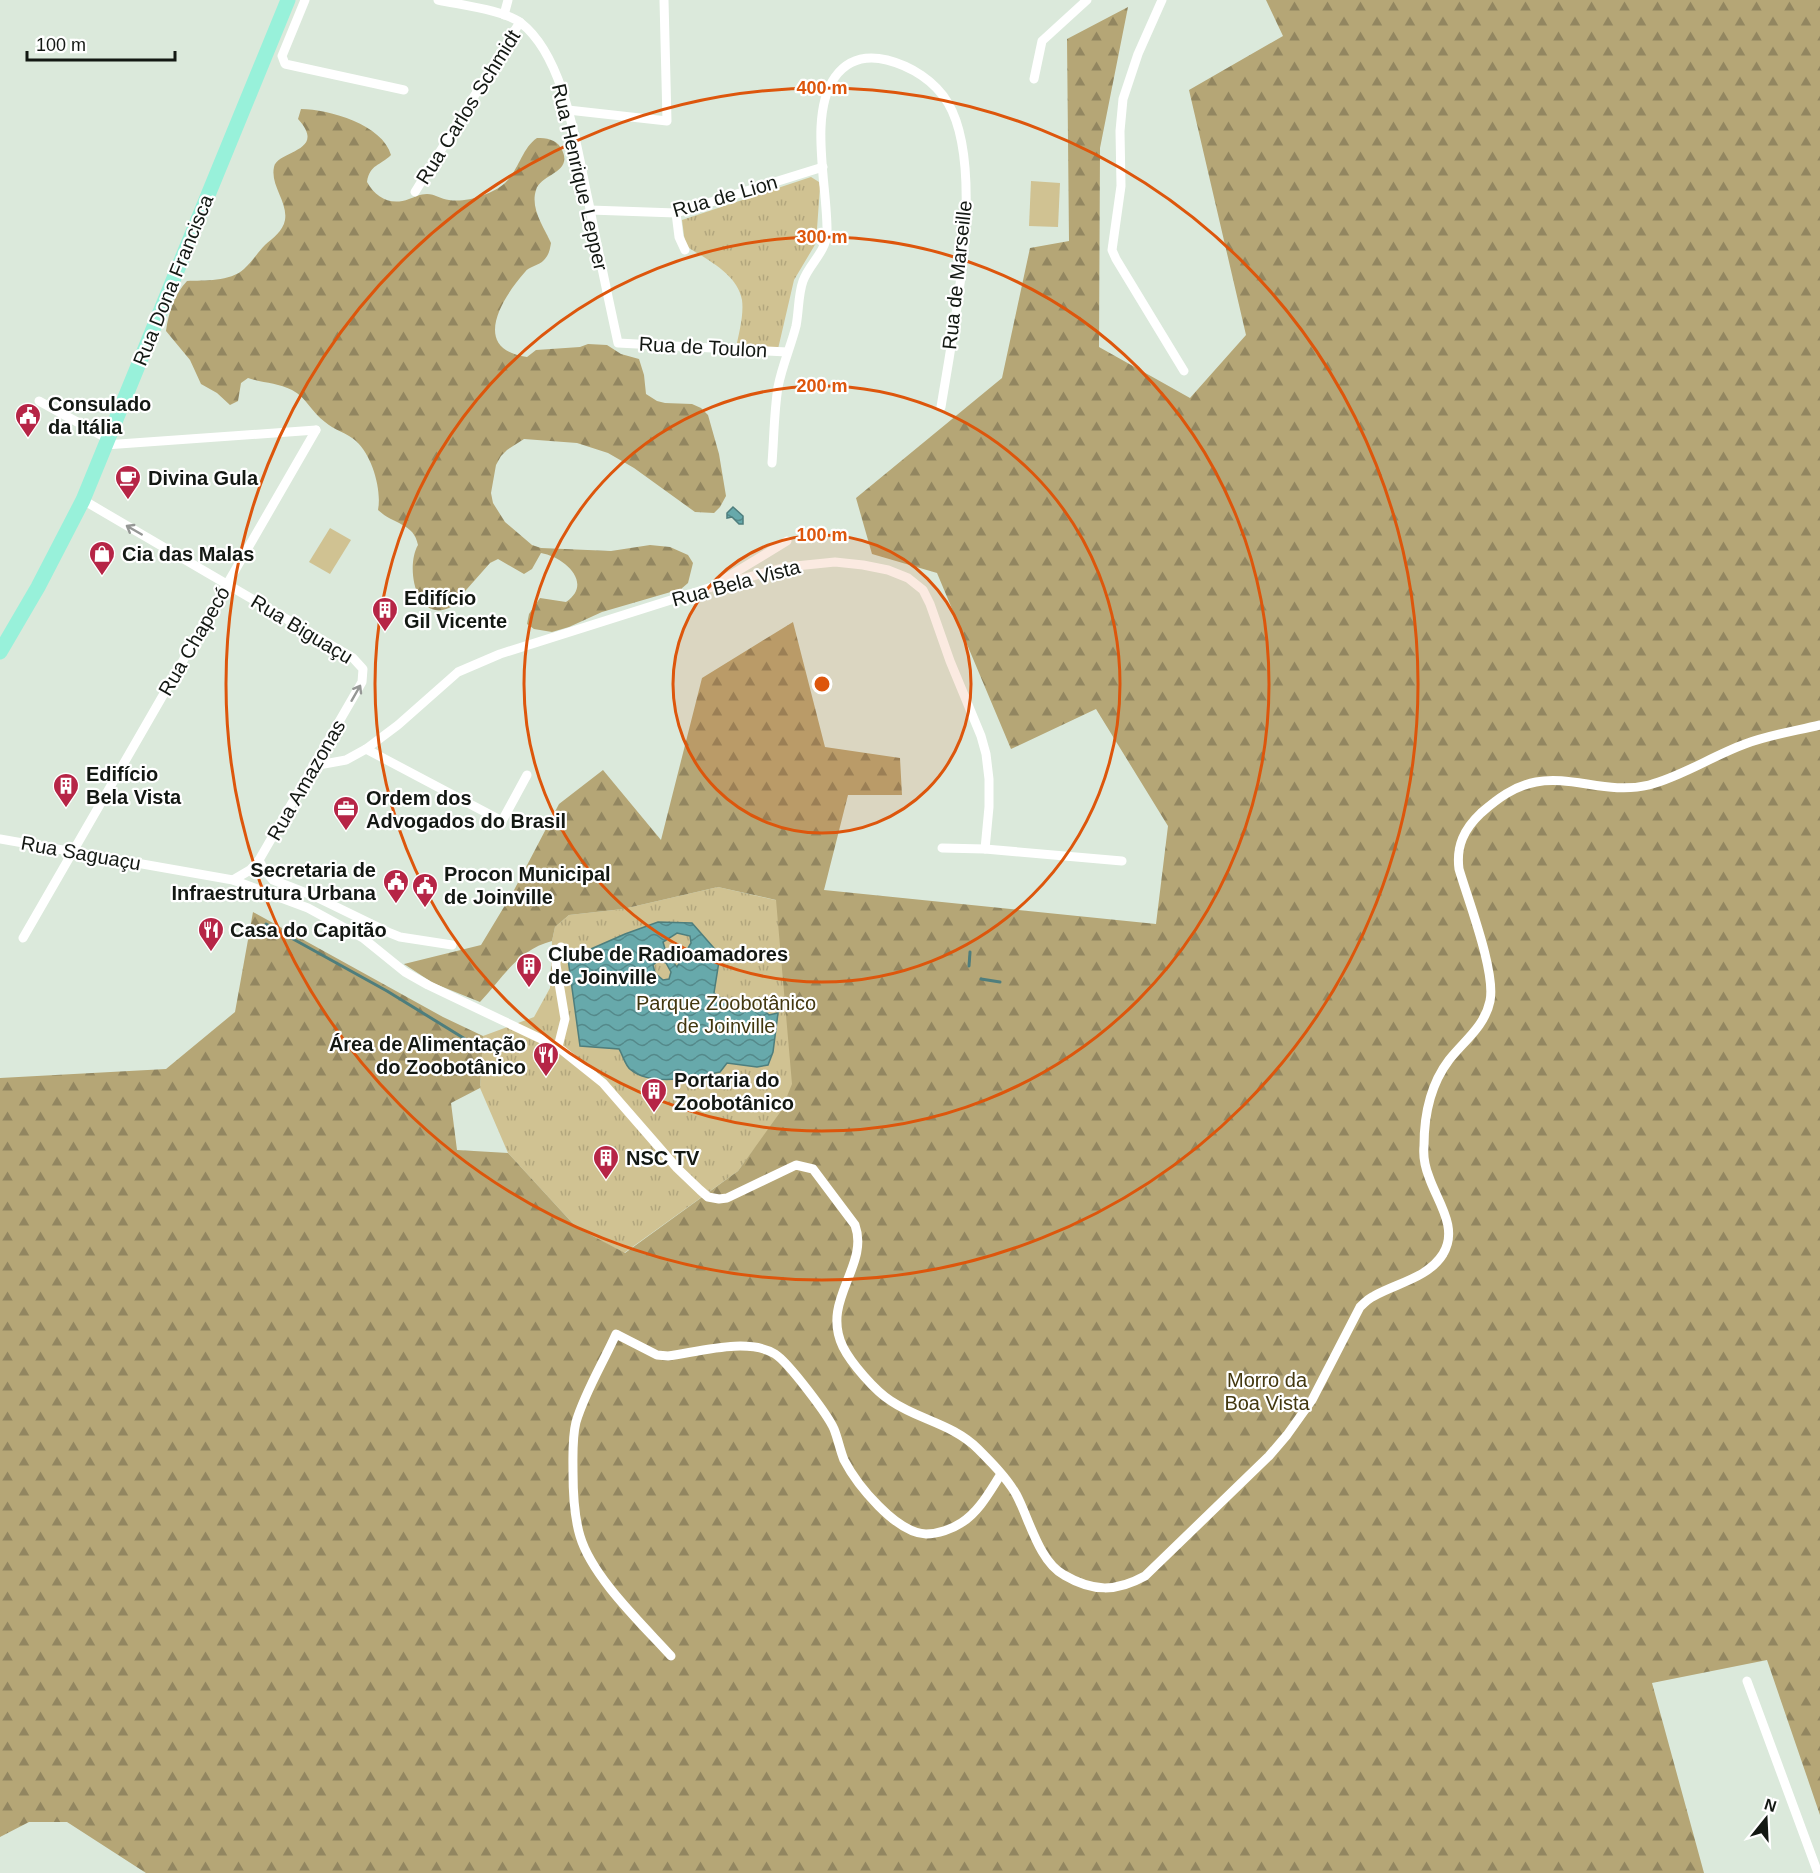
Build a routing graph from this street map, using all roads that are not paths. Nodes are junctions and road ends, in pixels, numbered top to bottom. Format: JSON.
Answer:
{"nodes":[{"id":1,"x":288,"y":0,"type":"edge"},
{"id":2,"x":305,"y":0,"type":"edge"},
{"id":3,"x":438,"y":0,"type":"edge"},
{"id":4,"x":508,"y":0,"type":"edge"},
{"id":5,"x":664,"y":0,"type":"edge"},
{"id":6,"x":1087,"y":0,"type":"edge"},
{"id":7,"x":1162,"y":0,"type":"edge"},
{"id":8,"x":504,"y":15,"type":"junction"},
{"id":9,"x":520,"y":22,"type":"junction"},
{"id":10,"x":1035,"y":79,"type":"dead end"},
{"id":11,"x":404,"y":90,"type":"dead end"},
{"id":12,"x":568,"y":110,"type":"junction"},
{"id":13,"x":823,"y":166,"type":"junction"},
{"id":14,"x":415,"y":192,"type":"dead end"},
{"id":15,"x":590,"y":210,"type":"junction"},
{"id":16,"x":676,"y":213,"type":"junction"},
{"id":17,"x":685,"y":250,"type":"dead end"},
{"id":18,"x":618,"y":343,"type":"joint"},
{"id":19,"x":787,"y":352,"type":"junction"},
{"id":20,"x":1184,"y":371,"type":"dead end"},
{"id":21,"x":39,"y":401,"type":"dead end"},
{"id":22,"x":941,"y":407,"type":"dead end"},
{"id":23,"x":106,"y":442,"type":"junction"},
{"id":24,"x":772,"y":463,"type":"dead end"},
{"id":25,"x":83,"y":500,"type":"junction"},
{"id":26,"x":787,"y":542,"type":"dead end"},
{"id":27,"x":227,"y":584,"type":"junction"},
{"id":28,"x":712,"y":587,"type":"junction"},
{"id":29,"x":0,"y":652,"type":"edge"},
{"id":30,"x":363,"y":669,"type":"joint"},
{"id":31,"x":1820,"y":725,"type":"edge"},
{"id":32,"x":366,"y":750,"type":"junction"},
{"id":33,"x":314,"y":766,"type":"junction"},
{"id":34,"x":527,"y":775,"type":"dead end"},
{"id":35,"x":0,"y":839,"type":"edge"},
{"id":36,"x":942,"y":848,"type":"dead end"},
{"id":37,"x":985,"y":849,"type":"junction"},
{"id":38,"x":72,"y":852,"type":"junction"},
{"id":39,"x":259,"y":860,"type":"junction"},
{"id":40,"x":1122,"y":861,"type":"dead end"},
{"id":41,"x":233,"y":880,"type":"junction"},
{"id":42,"x":281,"y":884,"type":"junction"},
{"id":43,"x":278,"y":896,"type":"junction"},
{"id":44,"x":341,"y":909,"type":"junction"},
{"id":45,"x":326,"y":917,"type":"junction"},
{"id":46,"x":345,"y":927,"type":"junction"},
{"id":47,"x":24,"y":938,"type":"dead end"},
{"id":48,"x":452,"y":945,"type":"dead end"},
{"id":49,"x":561,"y":947,"type":"dead end"},
{"id":50,"x":558,"y":1047,"type":"junction"},
{"id":51,"x":1001,"y":1474,"type":"junction"},
{"id":52,"x":671,"y":1656,"type":"dead end"},
{"id":53,"x":1747,"y":1681,"type":"dead end"},
{"id":54,"x":1818,"y":1873,"type":"edge"}],
"edges":[{"from":1,"to":23,"type":"main road","name":"Rua Dona Francisca"},
{"from":2,"to":11,"type":"street"},
{"from":3,"to":8,"type":"street"},
{"from":4,"to":8,"type":"street"},
{"from":5,"to":12,"type":"street"},
{"from":6,"to":10,"type":"street"},
{"from":7,"to":20,"type":"street"},
{"from":8,"to":9,"type":"street"},
{"from":9,"to":12,"type":"street","name":"Rua Henrique Lepper"},
{"from":9,"to":14,"type":"street","name":"Rua Carlos Schmidt"},
{"from":12,"to":15,"type":"street","name":"Rua Henrique Lepper"},
{"from":13,"to":16,"type":"street","name":"Rua de Lion"},
{"from":13,"to":19,"type":"street","name":"Rua de Marseille"},
{"from":13,"to":22,"type":"street","name":"Rua de Marseille"},
{"from":15,"to":16,"type":"street","name":"Rua de Lion"},
{"from":15,"to":18,"type":"street","name":"Rua Henrique Lepper"},
{"from":16,"to":17,"type":"street"},
{"from":18,"to":19,"type":"street","name":"Rua de Toulon"},
{"from":19,"to":24,"type":"street","name":"Rua de Marseille"},
{"from":21,"to":23,"type":"street"},
{"from":23,"to":25,"type":"main road","name":"Rua Dona Francisca"},
{"from":23,"to":27,"type":"street","name":"Rua Chapecó"},
{"from":27,"to":25,"type":"street","name":"Rua Biguaçu","one_way":true},
{"from":25,"to":29,"type":"main road","name":"Rua Dona Francisca"},
{"from":26,"to":28,"type":"street"},
{"from":27,"to":30,"type":"street","name":"Rua Biguaçu"},
{"from":27,"to":38,"type":"street","name":"Rua Chapecó"},
{"from":28,"to":32,"type":"street","name":"Rua Bela Vista"},
{"from":28,"to":37,"type":"street","name":"Rua Bela Vista"},
{"from":33,"to":30,"type":"street","name":"Rua Amazonas","one_way":true},
{"from":31,"to":51,"type":"street"},
{"from":32,"to":33,"type":"street","name":"Rua Bela Vista"},
{"from":32,"to":34,"type":"street"},
{"from":33,"to":39,"type":"street","name":"Rua Amazonas"},
{"from":35,"to":38,"type":"street","name":"Rua Saguaçu"},
{"from":36,"to":37,"type":"street"},
{"from":37,"to":40,"type":"street"},
{"from":38,"to":41,"type":"street","name":"Rua Saguaçu"},
{"from":38,"to":47,"type":"street","name":"Rua Chapecó"},
{"from":39,"to":41,"type":"street","name":"Rua Amazonas"},
{"from":39,"to":42,"type":"street"},
{"from":41,"to":43,"type":"street","name":"Rua Saguaçu"},
{"from":42,"to":43,"type":"street"},
{"from":42,"to":44,"type":"street"},
{"from":43,"to":45,"type":"street","name":"Rua Saguaçu"},
{"from":44,"to":45,"type":"street"},
{"from":44,"to":46,"type":"street"},
{"from":44,"to":48,"type":"street"},
{"from":45,"to":46,"type":"street","name":"Rua Saguaçu"},
{"from":46,"to":50,"type":"street","name":"Rua Saguaçu"},
{"from":49,"to":50,"type":"street"},
{"from":50,"to":51,"type":"street","name":"Rua Saguaçu"},
{"from":51,"to":52,"type":"street"},
{"from":53,"to":54,"type":"street"}]}
